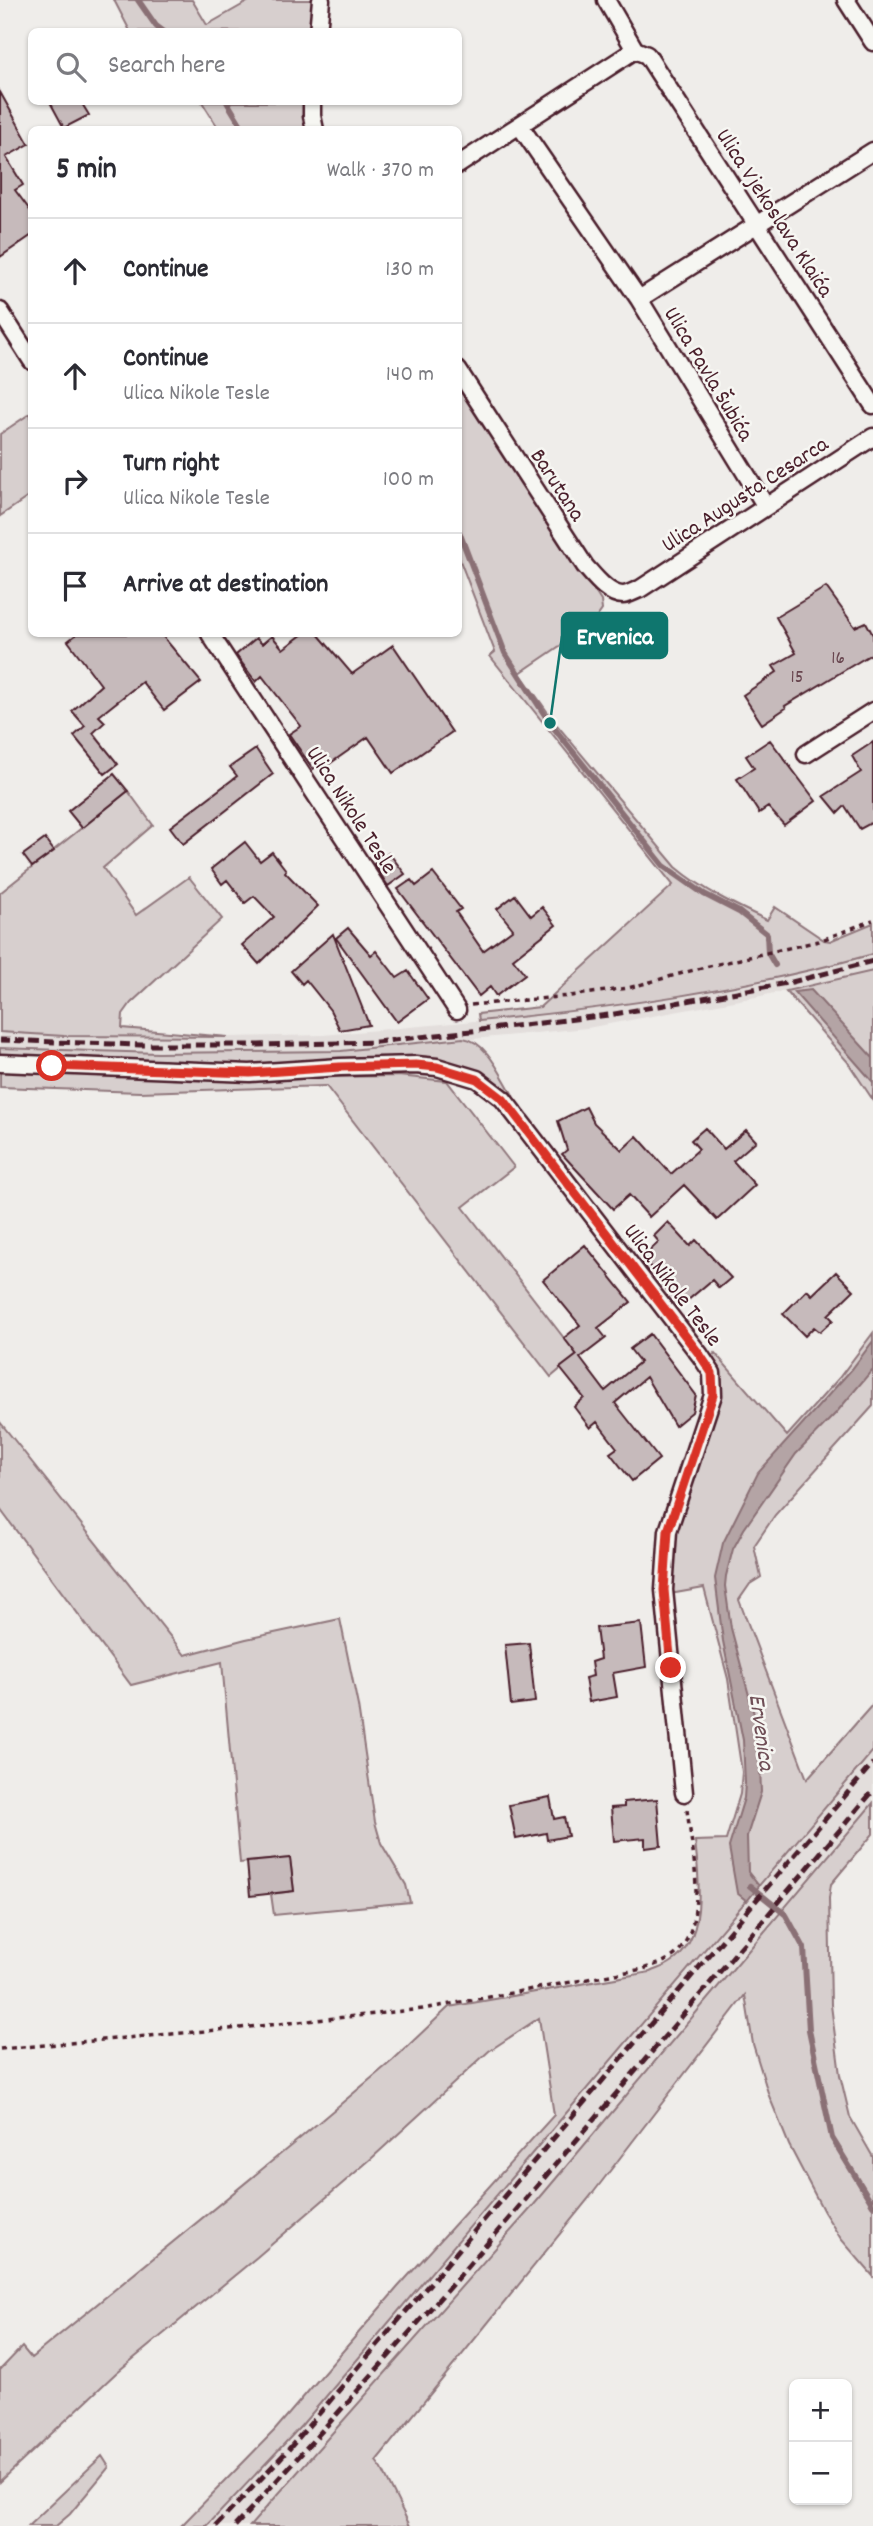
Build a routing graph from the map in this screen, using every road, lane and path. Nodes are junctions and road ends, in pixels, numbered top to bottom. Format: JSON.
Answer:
{"nodes":[{"id":1,"x":321,"y":0,"type":"edge"},
{"id":2,"x":606,"y":0,"type":"edge"},
{"id":3,"x":846,"y":0,"type":"edge"},
{"id":4,"x":318,"y":28,"type":"edge"},
{"id":5,"x":873,"y":42,"type":"edge"},
{"id":6,"x":635,"y":50,"type":"junction"},
{"id":7,"x":312,"y":105,"type":"edge"},
{"id":8,"x":315,"y":126,"type":"edge"},
{"id":9,"x":520,"y":126,"type":"junction"},
{"id":10,"x":873,"y":151,"type":"edge"},
{"id":11,"x":462,"y":162,"type":"edge"},
{"id":12,"x":758,"y":226,"type":"junction"},
{"id":13,"x":639,"y":299,"type":"junction"},
{"id":14,"x":0,"y":311,"type":"edge"},
{"id":15,"x":28,"y":355,"type":"edge"},
{"id":16,"x":462,"y":376,"type":"edge"},
{"id":17,"x":873,"y":405,"type":"edge"},
{"id":18,"x":873,"y":437,"type":"edge"},
{"id":19,"x":765,"y":505,"type":"junction"},
{"id":20,"x":640,"y":589,"type":"joint"},
{"id":21,"x":212,"y":637,"type":"edge"},
{"id":22,"x":873,"y":711,"type":"edge"},
{"id":23,"x":806,"y":754,"type":"dead end"},
{"id":24,"x":873,"y":920,"type":"edge"},
{"id":25,"x":456,"y":1008,"type":"joint"},
{"id":26,"x":0,"y":1063,"type":"edge"},
{"id":27,"x":684,"y":1793,"type":"joint"},
{"id":28,"x":0,"y":2049,"type":"edge"}],
"edges":[{"from":1,"to":4,"type":"street"},
{"from":2,"to":6,"type":"street","name":"Ulica Vjekoslava Klaića"},
{"from":3,"to":5,"type":"street"},
{"from":6,"to":9,"type":"street"},
{"from":6,"to":12,"type":"street","name":"Ulica Vjekoslava Klaića"},
{"from":7,"to":8,"type":"street"},
{"from":9,"to":11,"type":"street"},
{"from":9,"to":13,"type":"street","name":"Ulica Pavla Šubića"},
{"from":10,"to":12,"type":"street","name":"Ulica Pavla Šubića"},
{"from":12,"to":13,"type":"street","name":"Ulica Pavla Šubića"},
{"from":12,"to":17,"type":"street","name":"Ulica Vjekoslava Klaića"},
{"from":13,"to":19,"type":"street","name":"Ulica Pavla Šubića"},
{"from":14,"to":15,"type":"street"},
{"from":16,"to":20,"type":"street","name":"Barutana"},
{"from":18,"to":19,"type":"street","name":"Ulica Augusta Cesarca"},
{"from":19,"to":20,"type":"street","name":"Ulica Augusta Cesarca"},
{"from":21,"to":25,"type":"street","name":"Ulica Nikole Tesle"},
{"from":22,"to":23,"type":"street"},
{"from":24,"to":25,"type":"path"},
{"from":26,"to":27,"type":"street","name":"Ulica Nikole Tesle"},
{"from":27,"to":28,"type":"path"}]}
